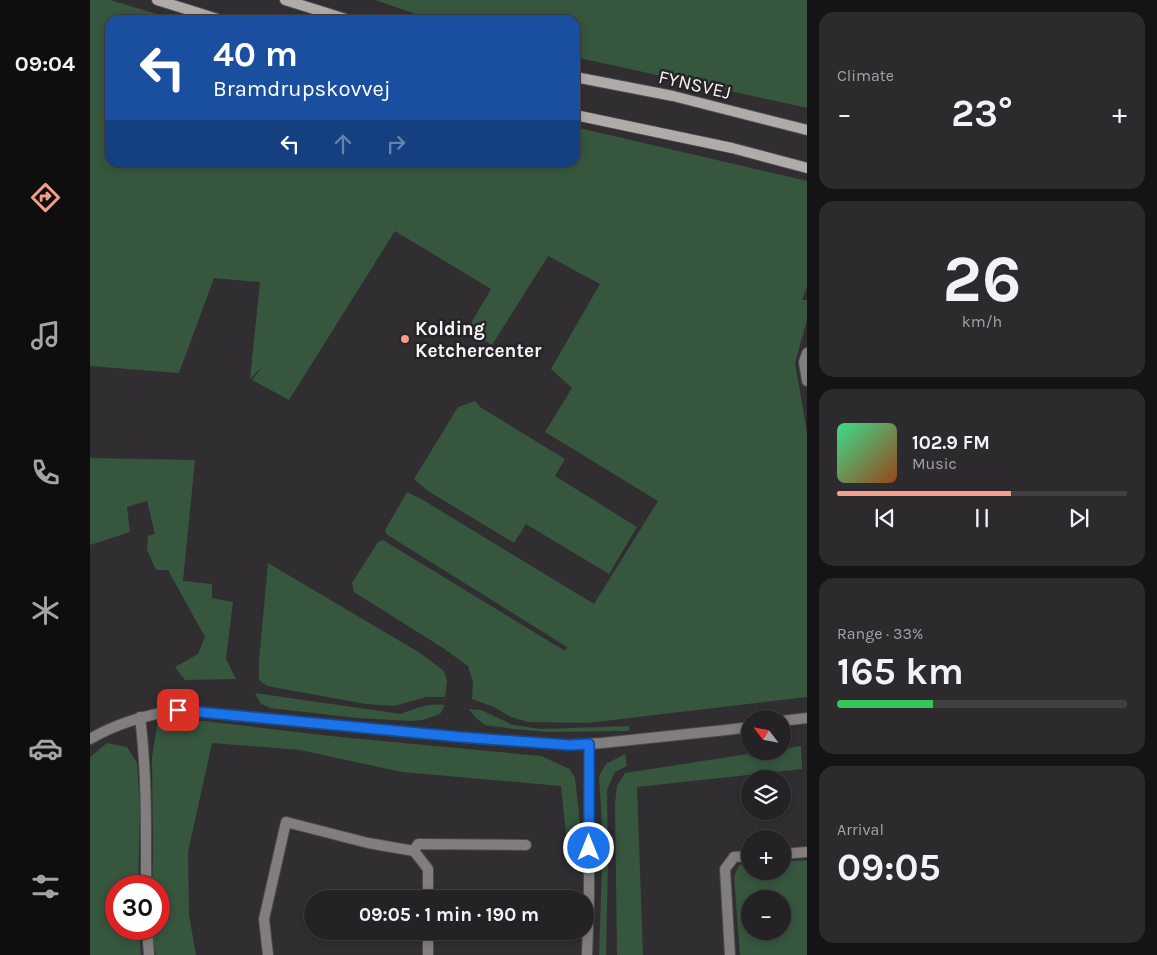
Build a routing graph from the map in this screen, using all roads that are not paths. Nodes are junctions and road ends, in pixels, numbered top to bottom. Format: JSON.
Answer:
{"nodes":[{"id":1,"x":157,"y":0,"type":"edge"},
{"id":2,"x":285,"y":0,"type":"edge"},
{"id":3,"x":205,"y":15,"type":"edge"},
{"id":4,"x":333,"y":15,"type":"edge"},
{"id":5,"x":580,"y":78,"type":"edge"},
{"id":6,"x":580,"y":116,"type":"edge"},
{"id":7,"x":807,"y":130,"type":"edge"},
{"id":8,"x":807,"y":168,"type":"edge"},
{"id":9,"x":807,"y":353,"type":"edge"},
{"id":10,"x":807,"y":381,"type":"edge"},
{"id":11,"x":140,"y":717,"type":"junction"},
{"id":12,"x":807,"y":718,"type":"edge"},
{"id":13,"x":791,"y":721,"type":"edge"},
{"id":14,"x":741,"y":727,"type":"edge"},
{"id":15,"x":90,"y":739,"type":"edge"},
{"id":16,"x":589,"y":744,"type":"junction"},
{"id":17,"x":526,"y":845,"type":"dead end"},
{"id":18,"x":414,"y":851,"type":"junction"},
{"id":19,"x":807,"y":852,"type":"edge"},
{"id":20,"x":791,"y":853,"type":"edge"},
{"id":21,"x":741,"y":857,"type":"edge"},
{"id":22,"x":146,"y":875,"type":"edge"},
{"id":23,"x":428,"y":890,"type":"edge"},
{"id":24,"x":148,"y":940,"type":"edge"},
{"id":25,"x":428,"y":940,"type":"edge"},
{"id":26,"x":150,"y":955,"type":"edge"},
{"id":27,"x":268,"y":955,"type":"edge"},
{"id":28,"x":428,"y":955,"type":"edge"},
{"id":29,"x":587,"y":955,"type":"edge"},
{"id":30,"x":730,"y":955,"type":"edge"}],
"edges":[{"from":1,"to":3,"type":"main road"},
{"from":2,"to":4,"type":"main road"},
{"from":5,"to":7,"type":"main road","name":"FYNSVEJ"},
{"from":6,"to":8,"type":"main road"},
{"from":9,"to":10,"type":"street"},
{"from":11,"to":15,"type":"street"},
{"from":11,"to":16,"type":"street"},
{"from":11,"to":22,"type":"street"},
{"from":12,"to":13,"type":"street"},
{"from":14,"to":16,"type":"street"},
{"from":16,"to":29,"type":"street"},
{"from":17,"to":18,"type":"street"},
{"from":18,"to":23,"type":"street"},
{"from":18,"to":27,"type":"street"},
{"from":19,"to":20,"type":"street"},
{"from":21,"to":30,"type":"street"},
{"from":24,"to":26,"type":"street"},
{"from":25,"to":28,"type":"street"}]}
